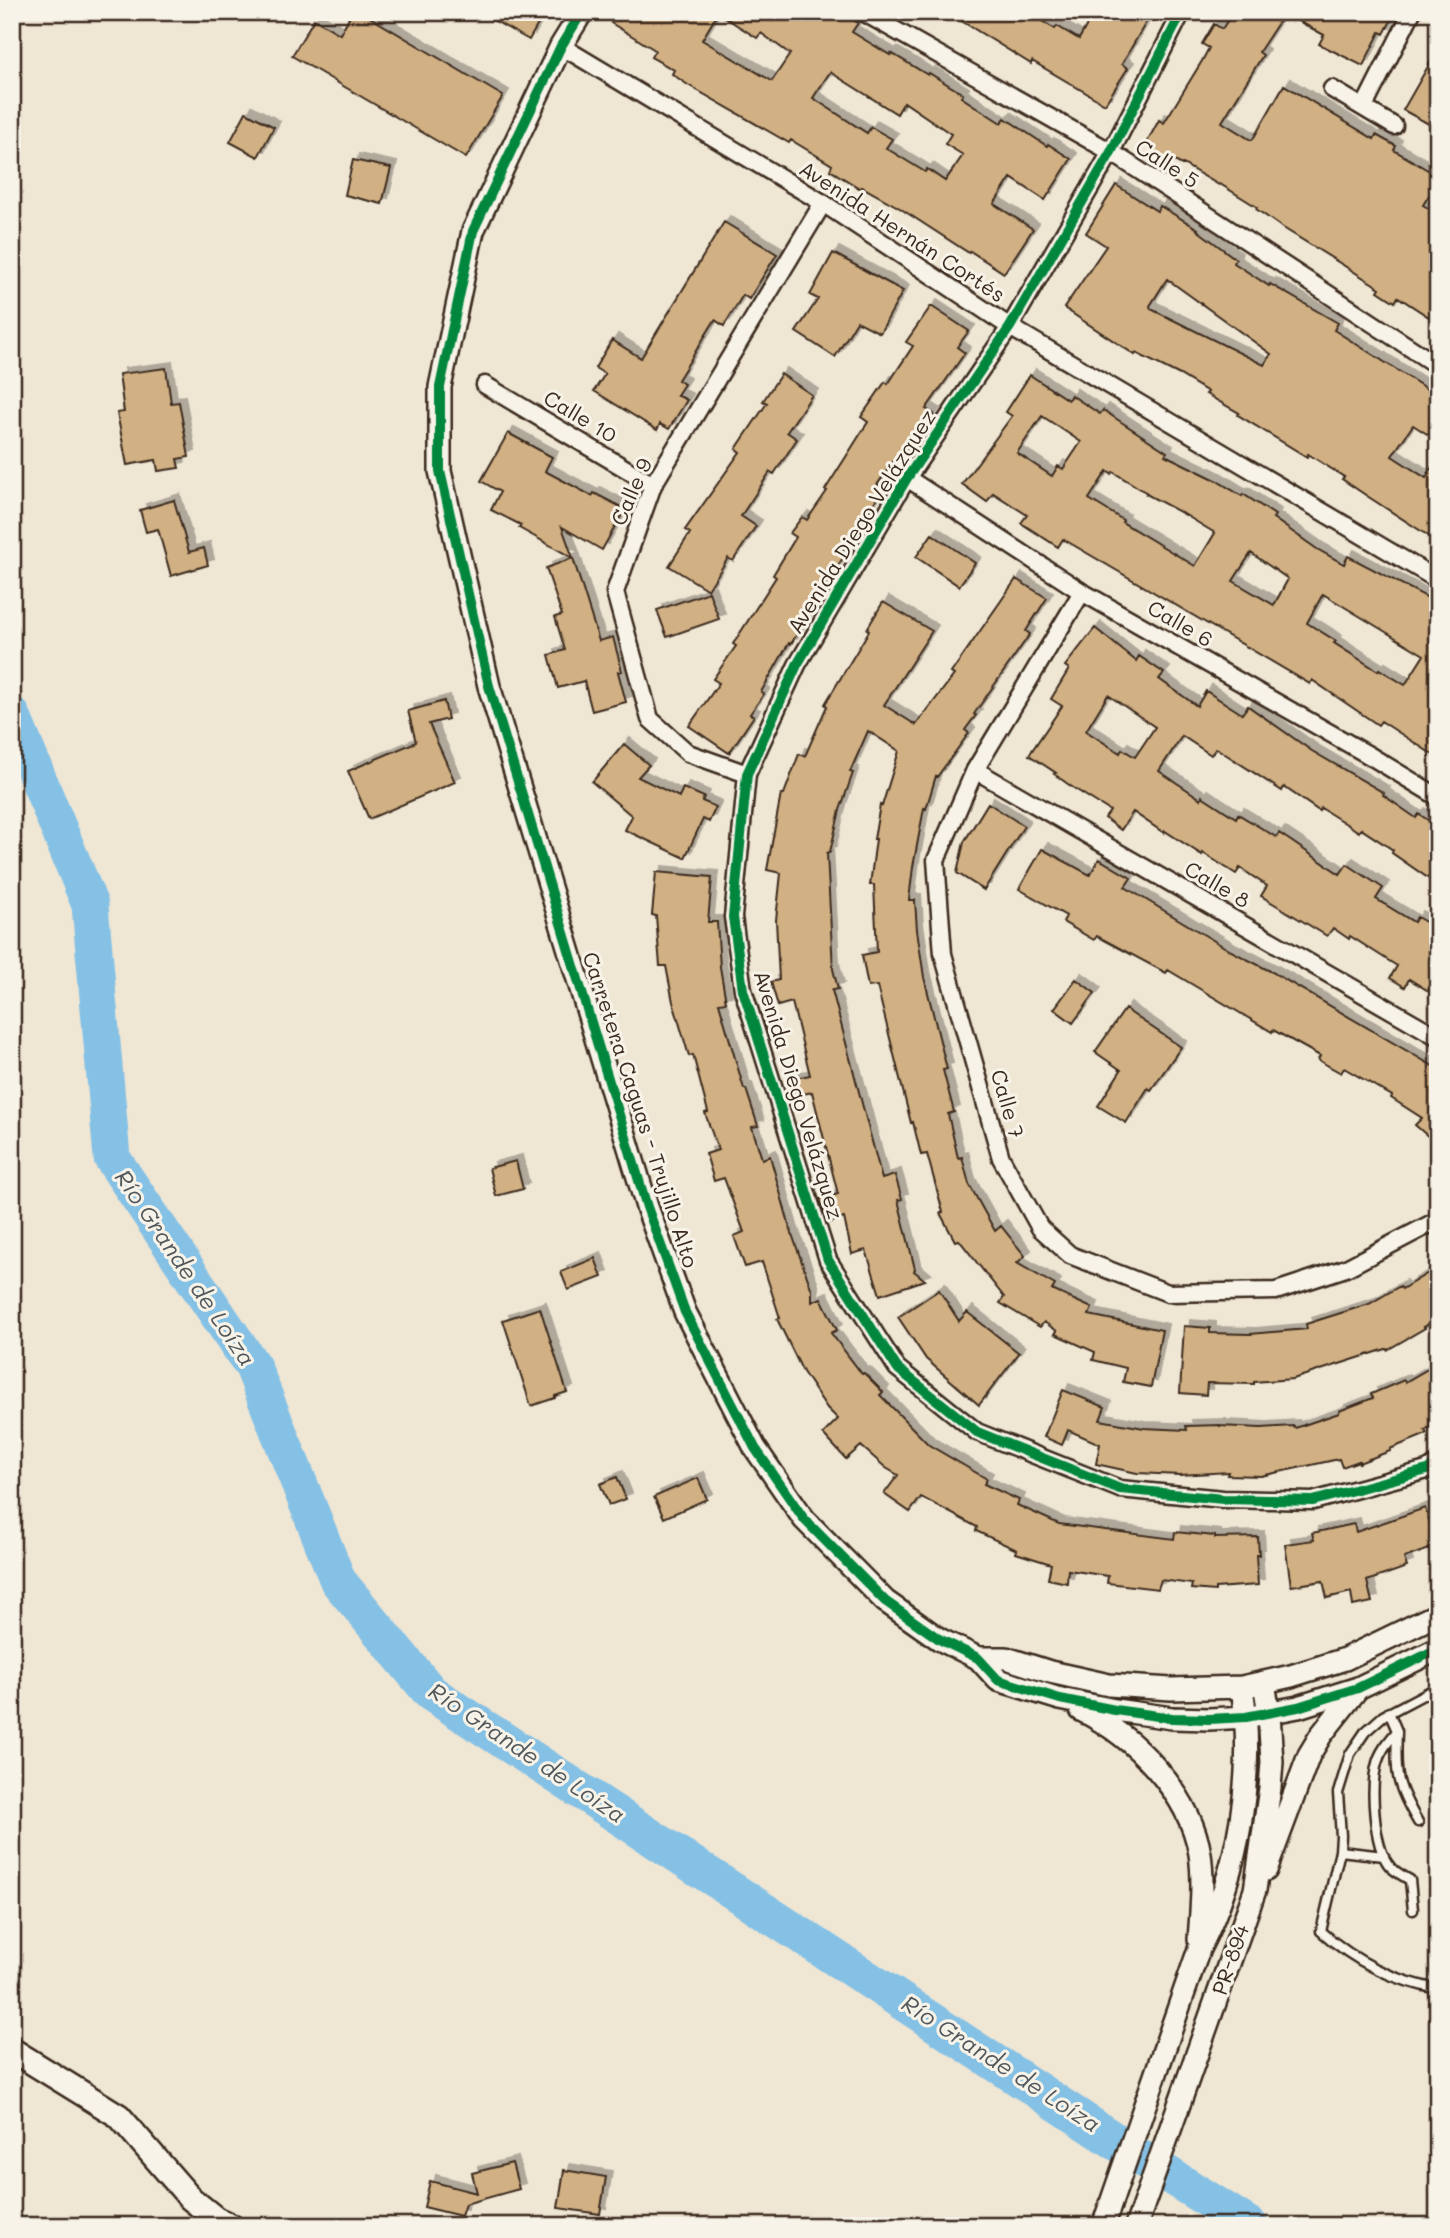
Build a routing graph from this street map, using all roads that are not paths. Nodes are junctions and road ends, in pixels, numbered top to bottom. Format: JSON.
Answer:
{"nodes":[{"id":1,"x":582,"y":12,"type":"edge"},
{"id":2,"x":863,"y":12,"type":"edge"},
{"id":3,"x":1182,"y":12,"type":"edge"},
{"id":4,"x":1412,"y":12,"type":"edge"},
{"id":5,"x":561,"y":46,"type":"junction"},
{"id":6,"x":1332,"y":89,"type":"dead end"},
{"id":7,"x":1364,"y":107,"type":"junction"},
{"id":8,"x":1394,"y":126,"type":"dead end"},
{"id":9,"x":1111,"y":152,"type":"junction"},
{"id":10,"x":823,"y":203,"type":"junction"},
{"id":11,"x":1010,"y":327,"type":"junction"},
{"id":12,"x":1438,"y":346,"type":"edge"},
{"id":13,"x":1433,"y":364,"type":"edge"},
{"id":14,"x":485,"y":385,"type":"dead end"},
{"id":15,"x":907,"y":478,"type":"junction"},
{"id":16,"x":653,"y":485,"type":"junction"},
{"id":17,"x":1438,"y":580,"type":"edge"},
{"id":18,"x":1082,"y":592,"type":"junction"},
{"id":19,"x":975,"y":770,"type":"junction"},
{"id":20,"x":747,"y":774,"type":"junction"},
{"id":21,"x":1438,"y":797,"type":"edge"},
{"id":22,"x":1438,"y":1037,"type":"edge"},
{"id":23,"x":1438,"y":1220,"type":"edge"},
{"id":24,"x":1438,"y":1463,"type":"edge"},
{"id":25,"x":1438,"y":1614,"type":"edge"},
{"id":26,"x":1438,"y":1649,"type":"edge"},
{"id":27,"x":978,"y":1658,"type":"junction"},
{"id":28,"x":1264,"y":1683,"type":"junction"},
{"id":29,"x":1242,"y":1687,"type":"junction"},
{"id":30,"x":1438,"y":1687,"type":"edge"},
{"id":31,"x":1358,"y":1688,"type":"junction"},
{"id":32,"x":1060,"y":1699,"type":"junction"},
{"id":33,"x":1389,"y":1712,"type":"junction"},
{"id":34,"x":1269,"y":1713,"type":"junction"},
{"id":35,"x":1246,"y":1717,"type":"junction"},
{"id":36,"x":1397,"y":1731,"type":"junction"},
{"id":37,"x":1418,"y":1822,"type":"dead end"},
{"id":38,"x":1340,"y":1851,"type":"junction"},
{"id":39,"x":1384,"y":1856,"type":"junction"},
{"id":40,"x":1255,"y":1890,"type":"junction"},
{"id":41,"x":1413,"y":1910,"type":"dead end"},
{"id":42,"x":1199,"y":1949,"type":"junction"},
{"id":43,"x":1438,"y":1989,"type":"edge"},
{"id":44,"x":12,"y":2050,"type":"edge"},
{"id":45,"x":231,"y":2226,"type":"edge"},
{"id":46,"x":1103,"y":2226,"type":"edge"},
{"id":47,"x":1136,"y":2226,"type":"edge"}],
"edges":[{"from":1,"to":5,"type":"street","name":"Carretera Caguas - Trujillo Alto"},
{"from":2,"to":9,"type":"street","name":"Calle 5"},
{"from":3,"to":9,"type":"street","name":"Avenida Diego Velázquez"},
{"from":4,"to":7,"type":"street"},
{"from":5,"to":10,"type":"street","name":"Avenida Hernán Cortés"},
{"from":5,"to":27,"type":"street","name":"Carretera Caguas - Trujillo Alto"},
{"from":6,"to":7,"type":"street"},
{"from":7,"to":8,"type":"street"},
{"from":9,"to":11,"type":"street","name":"Avenida Diego Velázquez"},
{"from":9,"to":13,"type":"street","name":"Calle 5"},
{"from":10,"to":11,"type":"street","name":"Avenida Hernán Cortés"},
{"from":10,"to":16,"type":"street","name":"Calle 9"},
{"from":11,"to":15,"type":"street","name":"Avenida Diego Velázquez"},
{"from":11,"to":17,"type":"street","name":"Avenida Hernán Cortés"},
{"from":12,"to":13,"type":"street"},
{"from":14,"to":16,"type":"street","name":"Calle 10"},
{"from":15,"to":18,"type":"street","name":"Calle 6"},
{"from":15,"to":20,"type":"street","name":"Avenida Diego Velázquez"},
{"from":16,"to":20,"type":"street","name":"Calle 9"},
{"from":18,"to":19,"type":"street","name":"Calle 7"},
{"from":18,"to":21,"type":"street","name":"Calle 6"},
{"from":19,"to":22,"type":"street","name":"Calle 8"},
{"from":19,"to":23,"type":"street","name":"Calle 7"},
{"from":20,"to":24,"type":"street","name":"Avenida Diego Velázquez"},
{"from":25,"to":28,"type":"street","name":"Carretera Caguas - Trujillo Alto"},
{"from":26,"to":31,"type":"street","name":"Carretera Caguas - Trujillo Alto"},
{"from":27,"to":29,"type":"street","name":"Carretera Caguas - Trujillo Alto"},
{"from":27,"to":32,"type":"street","name":"Carretera Caguas - Trujillo Alto"},
{"from":28,"to":29,"type":"street","name":"Carretera Caguas - Trujillo Alto"},
{"from":28,"to":34,"type":"street","name":"PR-894","number":"PR-894"},
{"from":29,"to":35,"type":"street","name":"PR-894","number":"PR-894"},
{"from":30,"to":33,"type":"lane"},
{"from":31,"to":34,"type":"street","name":"Carretera Caguas - Trujillo Alto"},
{"from":31,"to":40,"type":"street"},
{"from":32,"to":35,"type":"street","name":"Carretera Caguas - Trujillo Alto"},
{"from":32,"to":42,"type":"street"},
{"from":33,"to":36,"type":"lane"},
{"from":33,"to":38,"type":"lane"},
{"from":34,"to":35,"type":"street","name":"Carretera Caguas - Trujillo Alto"},
{"from":34,"to":40,"type":"street","name":"PR-894","number":"PR-894"},
{"from":35,"to":42,"type":"street","name":"PR-894","number":"PR-894"},
{"from":36,"to":37,"type":"lane"},
{"from":36,"to":39,"type":"lane"},
{"from":38,"to":39,"type":"lane"},
{"from":38,"to":43,"type":"lane"},
{"from":39,"to":41,"type":"lane"},
{"from":40,"to":47,"type":"street","name":"PR-894","number":"PR-894"},
{"from":42,"to":46,"type":"street","name":"PR-894","number":"PR-894"},
{"from":44,"to":45,"type":"main road"}]}
